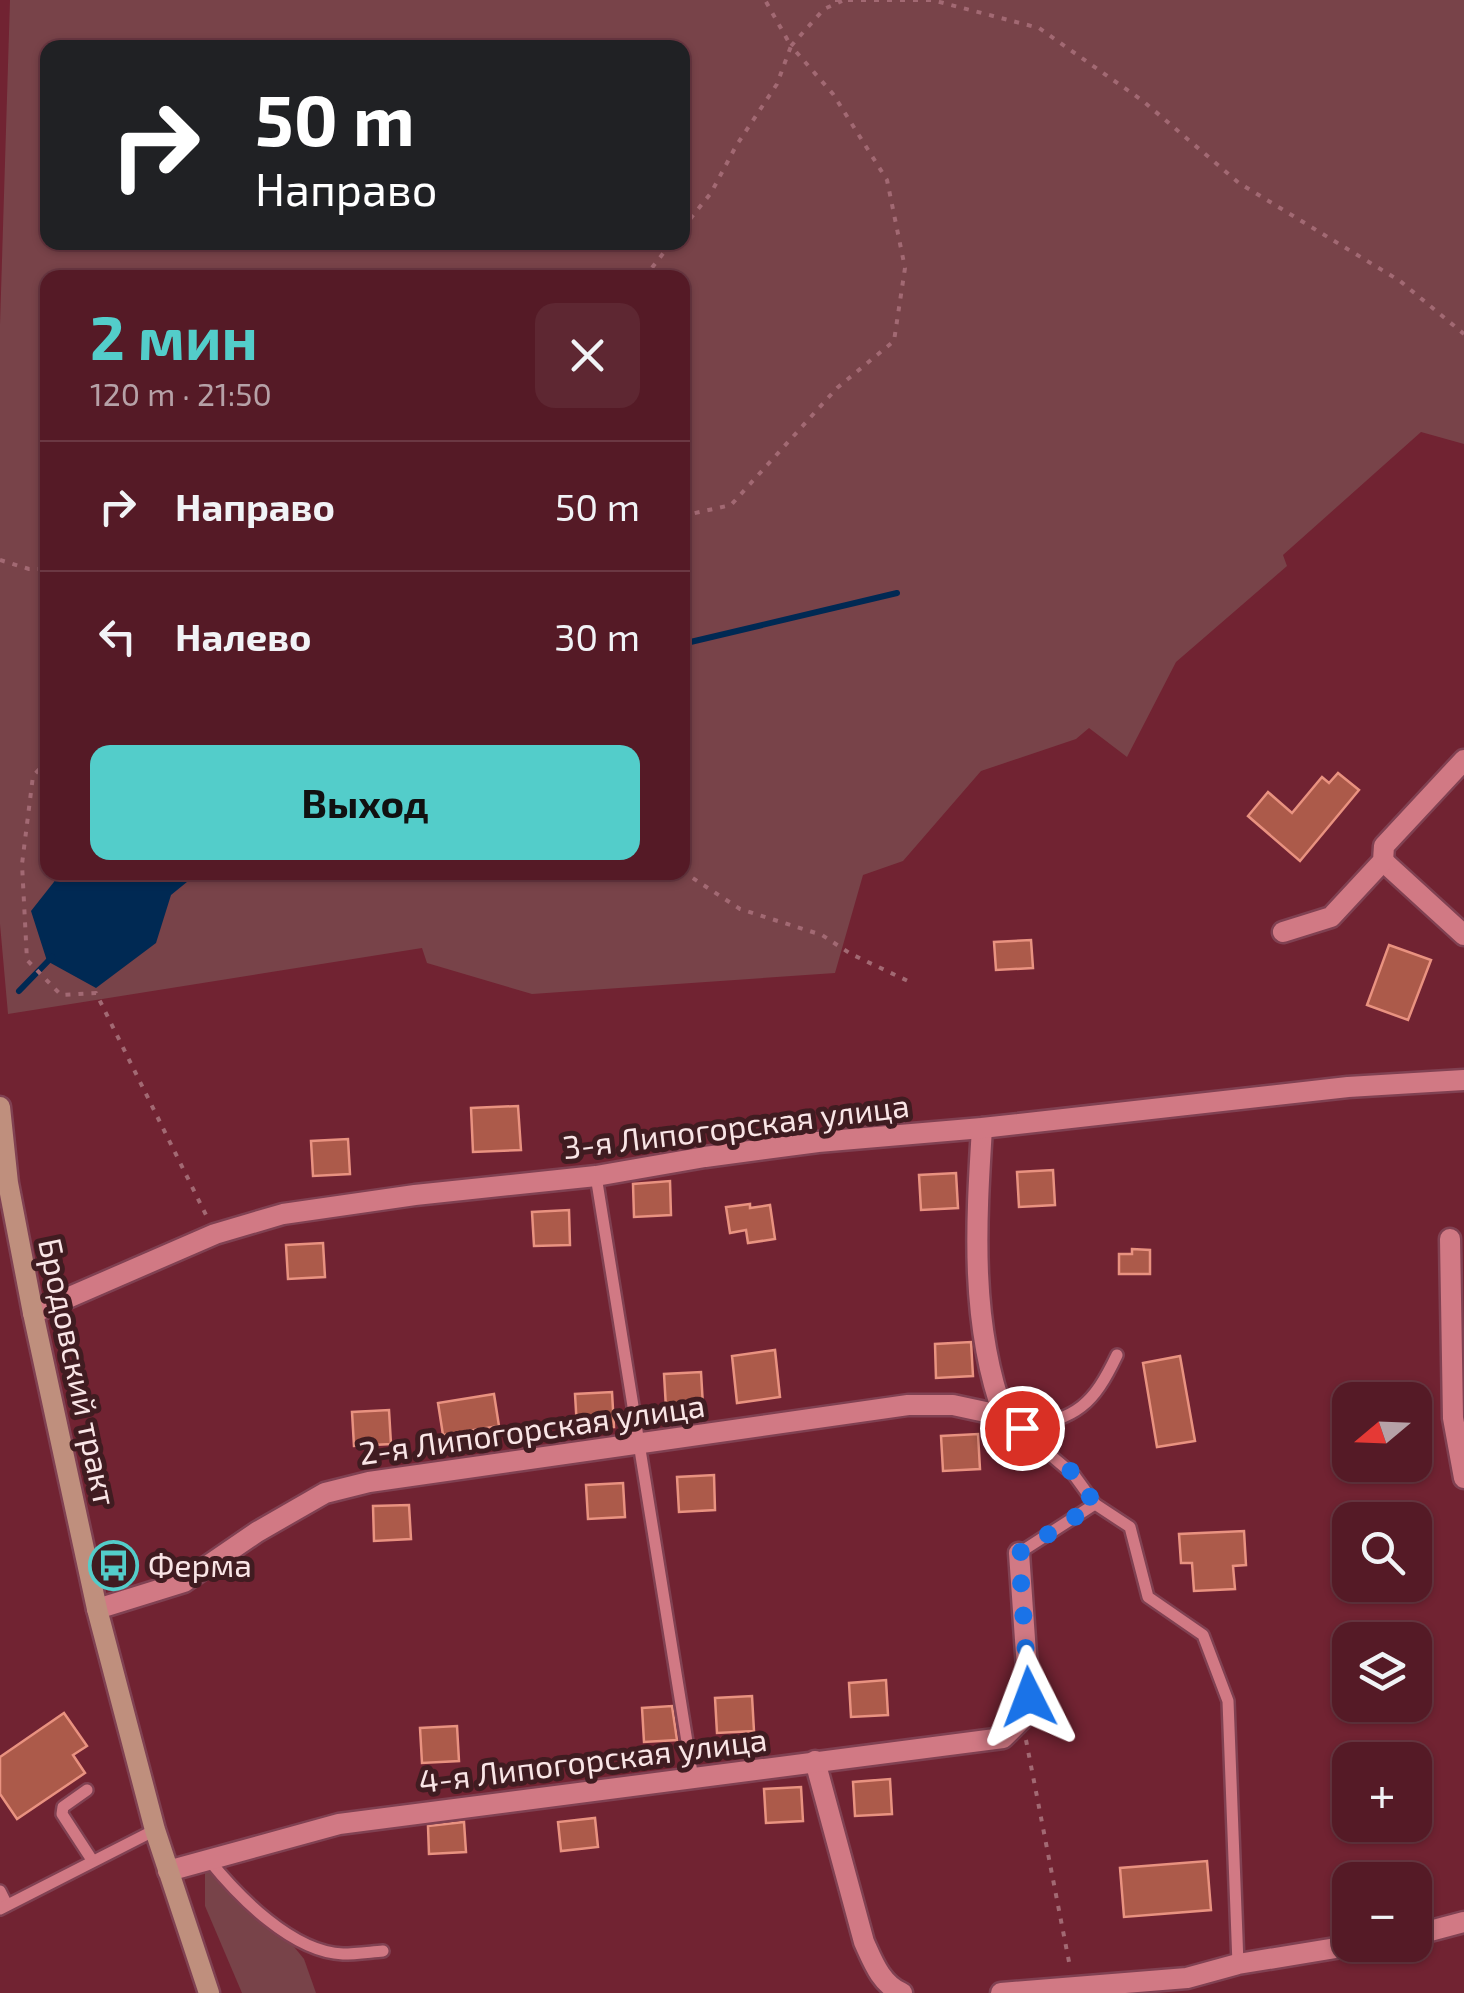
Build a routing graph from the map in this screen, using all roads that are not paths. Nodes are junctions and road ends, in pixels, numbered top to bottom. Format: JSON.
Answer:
{"nodes":[{"id":1,"x":1464,"y":760,"type":"edge"},
{"id":2,"x":1383,"y":861,"type":"junction"},
{"id":3,"x":1283,"y":932,"type":"dead end"},
{"id":4,"x":1464,"y":936,"type":"edge"},
{"id":5,"x":1464,"y":1080,"type":"edge"},
{"id":6,"x":0,"y":1107,"type":"edge"},
{"id":7,"x":982,"y":1128,"type":"junction"},
{"id":8,"x":596,"y":1176,"type":"junction"},
{"id":9,"x":1450,"y":1239,"type":"dead end"},
{"id":10,"x":33,"y":1312,"type":"junction"},
{"id":11,"x":1117,"y":1355,"type":"dead end"},
{"id":12,"x":1004,"y":1416,"type":"junction"},
{"id":13,"x":1022,"y":1428,"type":"junction"},
{"id":14,"x":640,"y":1446,"type":"junction"},
{"id":15,"x":1464,"y":1478,"type":"edge"},
{"id":16,"x":1095,"y":1504,"type":"junction"},
{"id":17,"x":1019,"y":1553,"type":"joint"},
{"id":18,"x":97,"y":1609,"type":"junction"},
{"id":19,"x":815,"y":1761,"type":"junction"},
{"id":20,"x":693,"y":1778,"type":"junction"},
{"id":21,"x":87,"y":1790,"type":"dead end"},
{"id":22,"x":155,"y":1830,"type":"junction"},
{"id":23,"x":92,"y":1860,"type":"junction"},
{"id":24,"x":209,"y":1860,"type":"junction"},
{"id":25,"x":168,"y":1870,"type":"junction"},
{"id":26,"x":0,"y":1891,"type":"edge"},
{"id":27,"x":4,"y":1907,"type":"edge"},
{"id":28,"x":1464,"y":1922,"type":"edge"},
{"id":29,"x":1432,"y":1930,"type":"edge"},
{"id":30,"x":1332,"y":1949,"type":"edge"},
{"id":31,"x":382,"y":1950,"type":"dead end"},
{"id":32,"x":1238,"y":1964,"type":"junction"},
{"id":33,"x":209,"y":1993,"type":"edge"},
{"id":34,"x":902,"y":1993,"type":"edge"},
{"id":35,"x":1001,"y":1993,"type":"edge"}],
"edges":[{"from":1,"to":2,"type":"street"},
{"from":2,"to":3,"type":"street"},
{"from":2,"to":4,"type":"street"},
{"from":5,"to":7,"type":"street","name":"3-я Липогорская улица"},
{"from":6,"to":10,"type":"street","name":"Бродовский тракт"},
{"from":7,"to":8,"type":"street","name":"3-я Липогорская улица"},
{"from":7,"to":12,"type":"street"},
{"from":8,"to":10,"type":"street","name":"3-я Липогорская улица"},
{"from":8,"to":14,"type":"lane"},
{"from":9,"to":15,"type":"street"},
{"from":10,"to":18,"type":"street","name":"Бродовский тракт"},
{"from":11,"to":13,"type":"lane"},
{"from":12,"to":13,"type":"lane"},
{"from":12,"to":14,"type":"street","name":"2-я Липогорская улица"},
{"from":13,"to":16,"type":"lane"},
{"from":14,"to":18,"type":"street","name":"2-я Липогорская улица"},
{"from":14,"to":20,"type":"lane"},
{"from":16,"to":17,"type":"lane"},
{"from":16,"to":32,"type":"lane"},
{"from":17,"to":19,"type":"street","name":"4-я Липогорская улица"},
{"from":18,"to":22,"type":"street","name":"Бродовский тракт"},
{"from":19,"to":20,"type":"street","name":"4-я Липогорская улица"},
{"from":19,"to":34,"type":"street"},
{"from":20,"to":24,"type":"street","name":"4-я Липогорская улица"},
{"from":21,"to":23,"type":"lane"},
{"from":22,"to":23,"type":"lane"},
{"from":22,"to":25,"type":"street","name":"Бродовский тракт"},
{"from":23,"to":27,"type":"lane"},
{"from":24,"to":25,"type":"street","name":"4-я Липогорская улица"},
{"from":24,"to":31,"type":"lane"},
{"from":25,"to":33,"type":"street","name":"Бродовский тракт"},
{"from":26,"to":27,"type":"lane"},
{"from":28,"to":29,"type":"street"},
{"from":30,"to":32,"type":"street"},
{"from":32,"to":35,"type":"street"}]}
